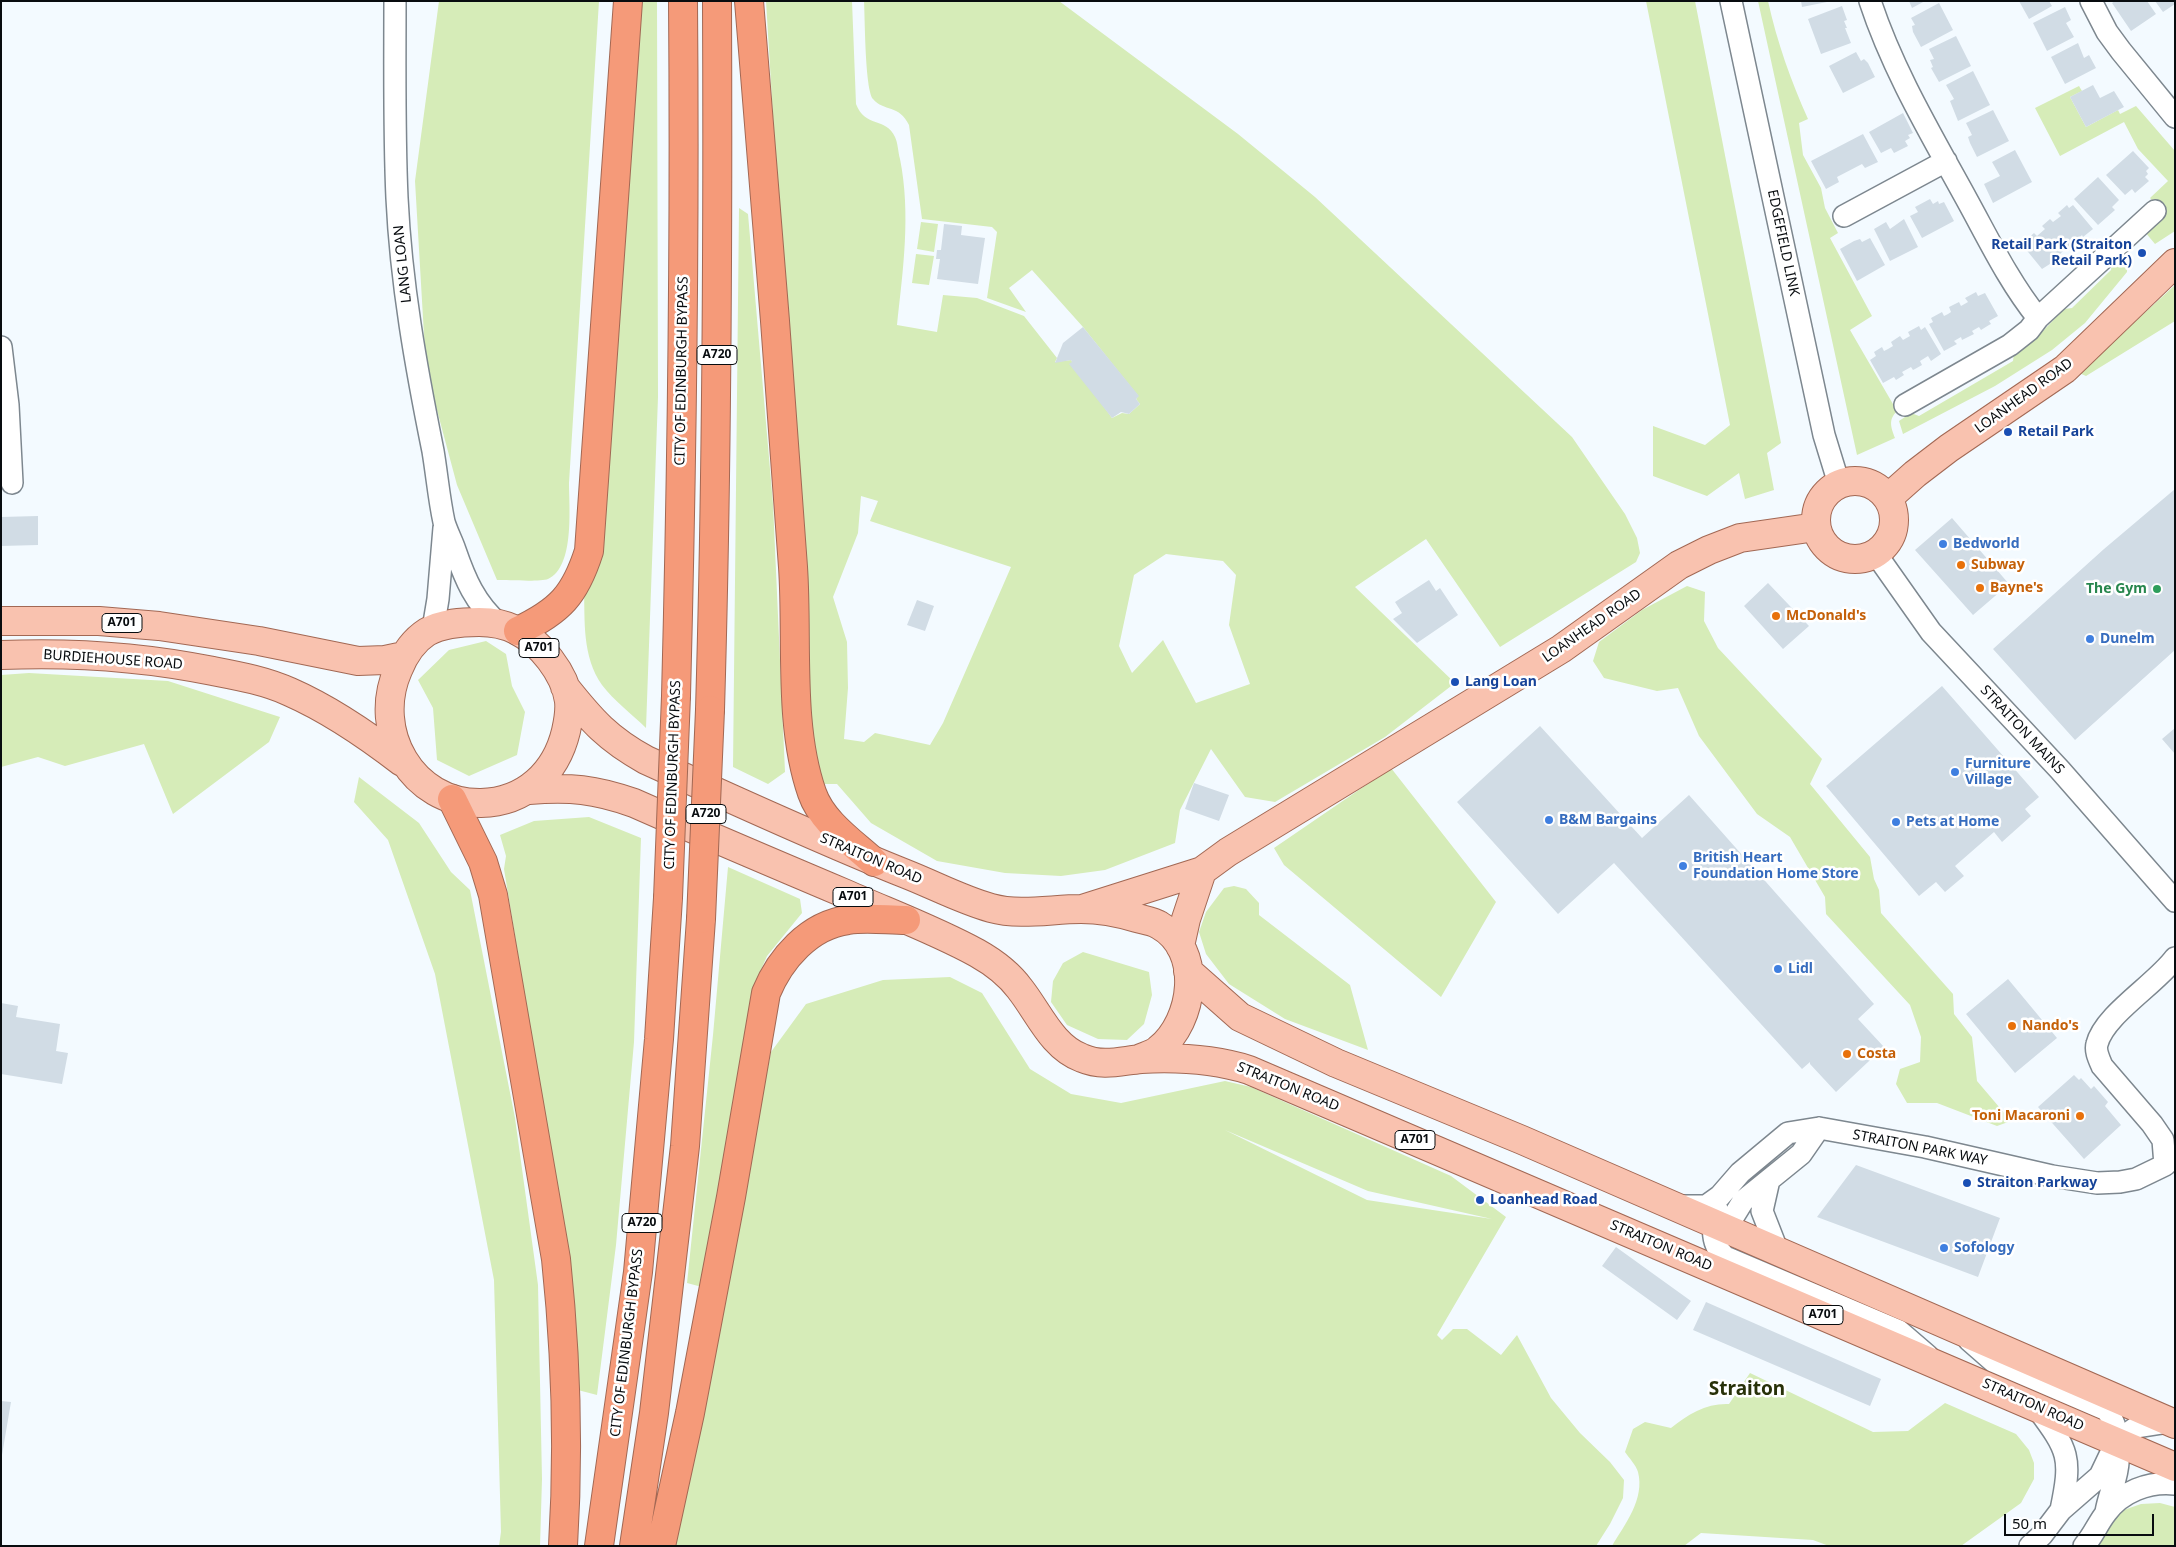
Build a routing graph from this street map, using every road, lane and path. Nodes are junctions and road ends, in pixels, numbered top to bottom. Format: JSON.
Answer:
{"nodes":[{"id":1,"x":395,"y":1,"type":"edge"},
{"id":2,"x":628,"y":1,"type":"edge"},
{"id":3,"x":683,"y":1,"type":"edge"},
{"id":4,"x":717,"y":1,"type":"edge"},
{"id":5,"x":749,"y":1,"type":"edge"},
{"id":6,"x":1731,"y":1,"type":"edge"},
{"id":7,"x":1870,"y":1,"type":"edge"},
{"id":8,"x":2091,"y":1,"type":"edge"},
{"id":9,"x":2175,"y":117,"type":"edge"},
{"id":10,"x":1946,"y":160,"type":"junction"},
{"id":11,"x":2155,"y":211,"type":"dead end"},
{"id":12,"x":1844,"y":216,"type":"dead end"},
{"id":13,"x":2175,"y":263,"type":"edge"},
{"id":14,"x":2038,"y":318,"type":"junction"},
{"id":15,"x":1,"y":347,"type":"edge"},
{"id":16,"x":5,"y":405,"type":"edge"},
{"id":17,"x":1905,"y":405,"type":"dead end"},
{"id":18,"x":12,"y":483,"type":"dead end"},
{"id":19,"x":1839,"y":484,"type":"junction"},
{"id":20,"x":1888,"y":498,"type":"junction"},
{"id":21,"x":444,"y":523,"type":"junction"},
{"id":22,"x":1816,"y":527,"type":"junction"},
{"id":23,"x":1876,"y":554,"type":"junction"},
{"id":24,"x":1,"y":621,"type":"edge"},
{"id":25,"x":508,"y":627,"type":"junction"},
{"id":26,"x":433,"y":629,"type":"junction"},
{"id":27,"x":1,"y":655,"type":"edge"},
{"id":28,"x":404,"y":656,"type":"junction"},
{"id":29,"x":565,"y":687,"type":"junction"},
{"id":30,"x":409,"y":768,"type":"junction"},
{"id":31,"x":529,"y":790,"type":"junction"},
{"id":32,"x":452,"y":799,"type":"junction"},
{"id":33,"x":874,"y":862,"type":"junction"},
{"id":34,"x":1202,"y":871,"type":"junction"},
{"id":35,"x":2175,"y":901,"type":"edge"},
{"id":36,"x":1082,"y":909,"type":"junction"},
{"id":37,"x":906,"y":920,"type":"junction"},
{"id":38,"x":1184,"y":958,"type":"junction"},
{"id":39,"x":2175,"y":958,"type":"edge"},
{"id":40,"x":1139,"y":1060,"type":"junction"},
{"id":41,"x":1819,"y":1128,"type":"junction"},
{"id":42,"x":1769,"y":1180,"type":"junction"},
{"id":43,"x":1720,"y":1196,"type":"junction"},
{"id":44,"x":1672,"y":1206,"type":"junction"},
{"id":45,"x":1719,"y":1233,"type":"junction"},
{"id":46,"x":1778,"y":1252,"type":"junction"},
{"id":47,"x":1683,"y":1255,"type":"junction"},
{"id":48,"x":1953,"y":1327,"type":"junction"},
{"id":49,"x":1938,"y":1364,"type":"junction"},
{"id":50,"x":2035,"y":1406,"type":"junction"},
{"id":51,"x":2172,"y":1423,"type":"edge"},
{"id":52,"x":2118,"y":1443,"type":"junction"},
{"id":53,"x":2175,"y":1467,"type":"edge"},
{"id":54,"x":2175,"y":1484,"type":"edge"},
{"id":55,"x":2061,"y":1510,"type":"junction"},
{"id":56,"x":2106,"y":1512,"type":"junction"},
{"id":57,"x":563,"y":1546,"type":"edge"},
{"id":58,"x":599,"y":1546,"type":"edge"},
{"id":59,"x":634,"y":1546,"type":"edge"},
{"id":60,"x":661,"y":1546,"type":"edge"},
{"id":61,"x":2030,"y":1546,"type":"edge"},
{"id":62,"x":2084,"y":1546,"type":"edge"}],
"edges":[{"from":1,"to":21,"type":"street","name":"LANG LOAN"},
{"from":2,"to":25,"type":"highway"},
{"from":3,"to":58,"type":"highway","name":"CITY OF EDINBURGH BYPASS","number":"A720","bridge":true},
{"from":4,"to":59,"type":"highway","number":"A720","bridge":true},
{"from":5,"to":33,"type":"highway"},
{"from":6,"to":19,"type":"street","name":"EDGEFIELD LINK"},
{"from":7,"to":10,"type":"street"},
{"from":8,"to":9,"type":"street"},
{"from":10,"to":12,"type":"street"},
{"from":10,"to":14,"type":"street"},
{"from":11,"to":14,"type":"street"},
{"from":13,"to":20,"type":"main road","name":"LOANHEAD ROAD"},
{"from":14,"to":17,"type":"street"},
{"from":15,"to":16,"type":"street"},
{"from":16,"to":18,"type":"street"},
{"from":19,"to":20,"type":"main road"},
{"from":19,"to":22,"type":"main road"},
{"from":20,"to":23,"type":"main road"},
{"from":21,"to":25,"type":"street","name":"LANG LOAN"},
{"from":21,"to":26,"type":"street","name":"LANG LOAN"},
{"from":22,"to":23,"type":"main road"},
{"from":22,"to":34,"type":"main road","name":"LOANHEAD ROAD"},
{"from":23,"to":35,"type":"street","name":"STRAITON MAINS"},
{"from":24,"to":28,"type":"main road","number":"A701"},
{"from":25,"to":26,"type":"main road","number":"A701"},
{"from":25,"to":29,"type":"main road","number":"A701"},
{"from":26,"to":28,"type":"main road","number":"A701"},
{"from":27,"to":30,"type":"main road","name":"BURDIEHOUSE ROAD","number":"A701"},
{"from":28,"to":30,"type":"main road","number":"A701"},
{"from":29,"to":31,"type":"main road","number":"A701"},
{"from":29,"to":33,"type":"main road","name":"STRAITON ROAD","number":"A701"},
{"from":30,"to":32,"type":"main road","number":"A701"},
{"from":31,"to":32,"type":"main road","number":"A701"},
{"from":31,"to":37,"type":"main road","name":"STRAITON ROAD","number":"A701"},
{"from":32,"to":57,"type":"highway"},
{"from":33,"to":36,"type":"main road","name":"STRAITON ROAD","number":"A701"},
{"from":34,"to":36,"type":"main road","name":"LOANHEAD ROAD"},
{"from":34,"to":38,"type":"main road"},
{"from":36,"to":38,"type":"main road","name":"STRAITON ROAD","number":"A701"},
{"from":37,"to":40,"type":"main road","name":"STRAITON ROAD","number":"A701"},
{"from":37,"to":60,"type":"highway"},
{"from":38,"to":40,"type":"main road","name":"STRAITON ROAD","number":"A701"},
{"from":38,"to":44,"type":"main road","name":"STRAITON ROAD","number":"A701"},
{"from":39,"to":41,"type":"street","name":"STRAITON PARK WAY"},
{"from":40,"to":47,"type":"main road","name":"STRAITON ROAD","number":"A701"},
{"from":41,"to":42,"type":"street"},
{"from":41,"to":43,"type":"street","name":"STRAITON PARK WAY"},
{"from":42,"to":45,"type":"street"},
{"from":42,"to":46,"type":"street"},
{"from":43,"to":44,"type":"street","name":"STRAITON PARK WAY"},
{"from":43,"to":45,"type":"street","name":"STRAITON PARK WAY"},
{"from":44,"to":45,"type":"main road","name":"STRAITON ROAD","number":"A701"},
{"from":45,"to":46,"type":"main road","name":"STRAITON ROAD","number":"A701"},
{"from":45,"to":47,"type":"street"},
{"from":45,"to":49,"type":"street"},
{"from":46,"to":48,"type":"main road","name":"STRAITON ROAD","number":"A701"},
{"from":47,"to":49,"type":"main road","name":"STRAITON ROAD","number":"A701"},
{"from":48,"to":51,"type":"main road","name":"STRAITON ROAD","number":"A701"},
{"from":48,"to":52,"type":"street"},
{"from":49,"to":50,"type":"main road","name":"STRAITON ROAD","number":"A701"},
{"from":50,"to":52,"type":"main road","name":"STRAITON ROAD","number":"A701"},
{"from":50,"to":55,"type":"street"},
{"from":51,"to":52,"type":"street"},
{"from":52,"to":53,"type":"main road","name":"STRAITON ROAD","number":"A701"},
{"from":52,"to":55,"type":"street"},
{"from":52,"to":56,"type":"street"},
{"from":54,"to":56,"type":"street"},
{"from":55,"to":61,"type":"street"},
{"from":56,"to":62,"type":"street"}]}
